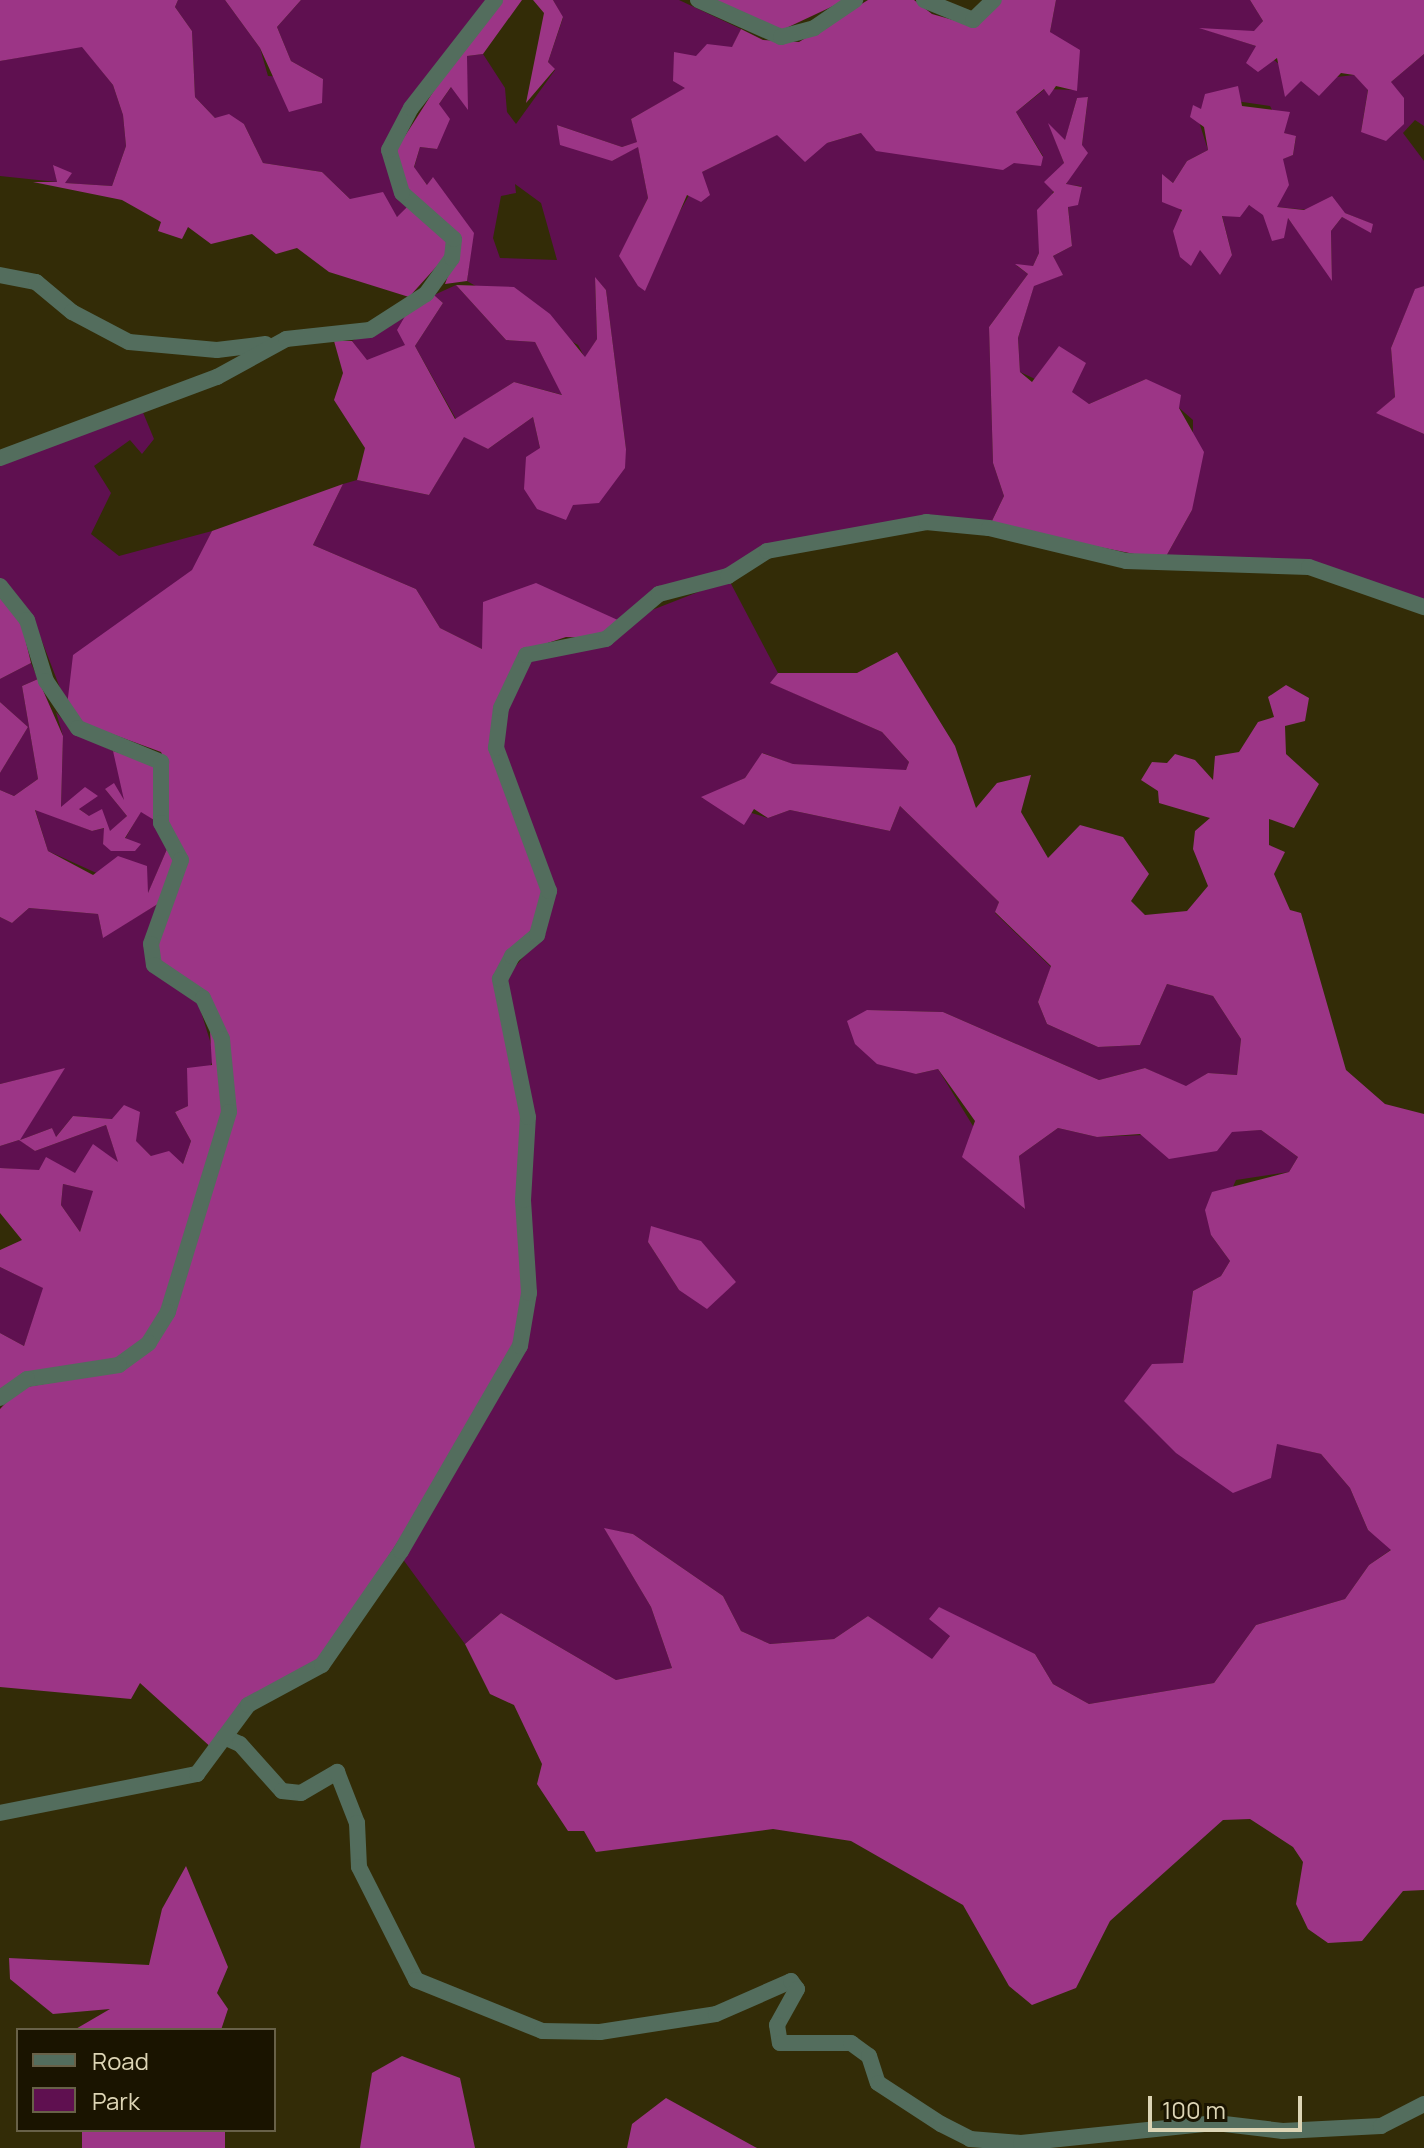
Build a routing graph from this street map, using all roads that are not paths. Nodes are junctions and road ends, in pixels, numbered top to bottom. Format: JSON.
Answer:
{"nodes":[{"id":1,"x":495,"y":0,"type":"edge"},
{"id":2,"x":698,"y":0,"type":"edge"},
{"id":3,"x":855,"y":0,"type":"edge"},
{"id":4,"x":924,"y":0,"type":"edge"},
{"id":5,"x":994,"y":0,"type":"edge"},
{"id":6,"x":0,"y":275,"type":"edge"},
{"id":7,"x":286,"y":339,"type":"junction"},
{"id":8,"x":0,"y":458,"type":"edge"},
{"id":9,"x":0,"y":586,"type":"edge"},
{"id":10,"x":1424,"y":607,"type":"edge"},
{"id":11,"x":0,"y":1398,"type":"edge"},
{"id":12,"x":224,"y":1737,"type":"junction"},
{"id":13,"x":0,"y":1813,"type":"edge"},
{"id":14,"x":1424,"y":2104,"type":"edge"}],
"edges":[{"from":1,"to":7,"type":"street"},
{"from":2,"to":3,"type":"street"},
{"from":4,"to":5,"type":"street"},
{"from":6,"to":7,"type":"street"},
{"from":7,"to":8,"type":"street"},
{"from":9,"to":11,"type":"street"},
{"from":10,"to":12,"type":"street"},
{"from":12,"to":13,"type":"street"},
{"from":12,"to":14,"type":"street"}]}
